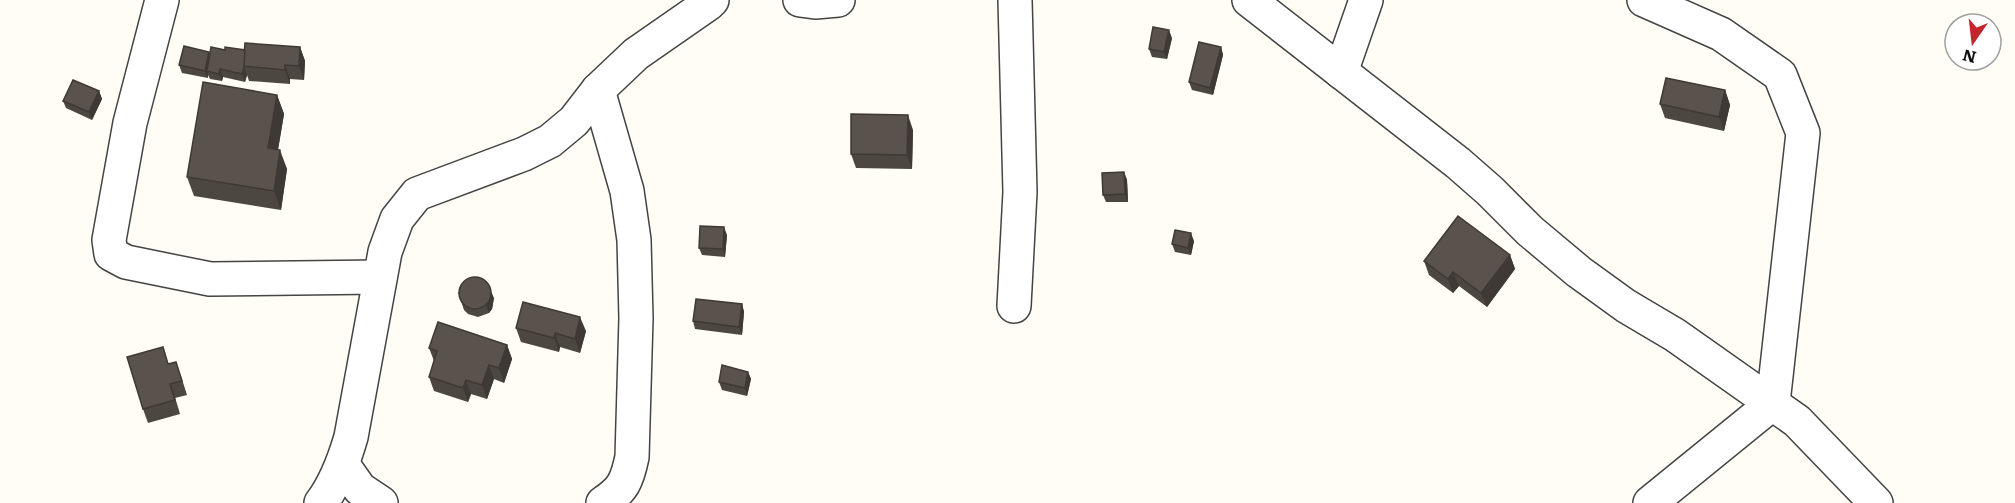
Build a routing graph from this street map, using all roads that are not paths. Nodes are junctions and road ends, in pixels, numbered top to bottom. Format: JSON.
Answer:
{"nodes":[{"id":1,"x":162,"y":0,"type":"edge"},
{"id":2,"x":712,"y":0,"type":"edge"},
{"id":3,"x":800,"y":0,"type":"edge"},
{"id":4,"x":838,"y":0,"type":"edge"},
{"id":5,"x":1015,"y":0,"type":"edge"},
{"id":6,"x":1249,"y":0,"type":"edge"},
{"id":7,"x":1366,"y":0,"type":"edge"},
{"id":8,"x":1644,"y":0,"type":"edge"},
{"id":9,"x":1341,"y":72,"type":"junction"},
{"id":10,"x":598,"y":90,"type":"junction"},
{"id":11,"x":380,"y":277,"type":"junction"},
{"id":12,"x":1014,"y":306,"type":"dead end"},
{"id":13,"x":1773,"y":403,"type":"junction"},
{"id":14,"x":343,"y":465,"type":"junction"},
{"id":15,"x":321,"y":503,"type":"edge"},
{"id":16,"x":381,"y":503,"type":"edge"},
{"id":17,"x":603,"y":503,"type":"edge"},
{"id":18,"x":1650,"y":503,"type":"edge"},
{"id":19,"x":1875,"y":503,"type":"edge"}],
"edges":[{"from":1,"to":11,"type":"street"},
{"from":2,"to":10,"type":"street"},
{"from":3,"to":4,"type":"street"},
{"from":5,"to":12,"type":"street"},
{"from":6,"to":9,"type":"street"},
{"from":7,"to":9,"type":"street"},
{"from":8,"to":13,"type":"street"},
{"from":9,"to":13,"type":"street"},
{"from":10,"to":11,"type":"street"},
{"from":10,"to":17,"type":"street"},
{"from":11,"to":14,"type":"street"},
{"from":13,"to":18,"type":"street"},
{"from":13,"to":19,"type":"street"},
{"from":14,"to":15,"type":"street"},
{"from":14,"to":16,"type":"street"}]}
